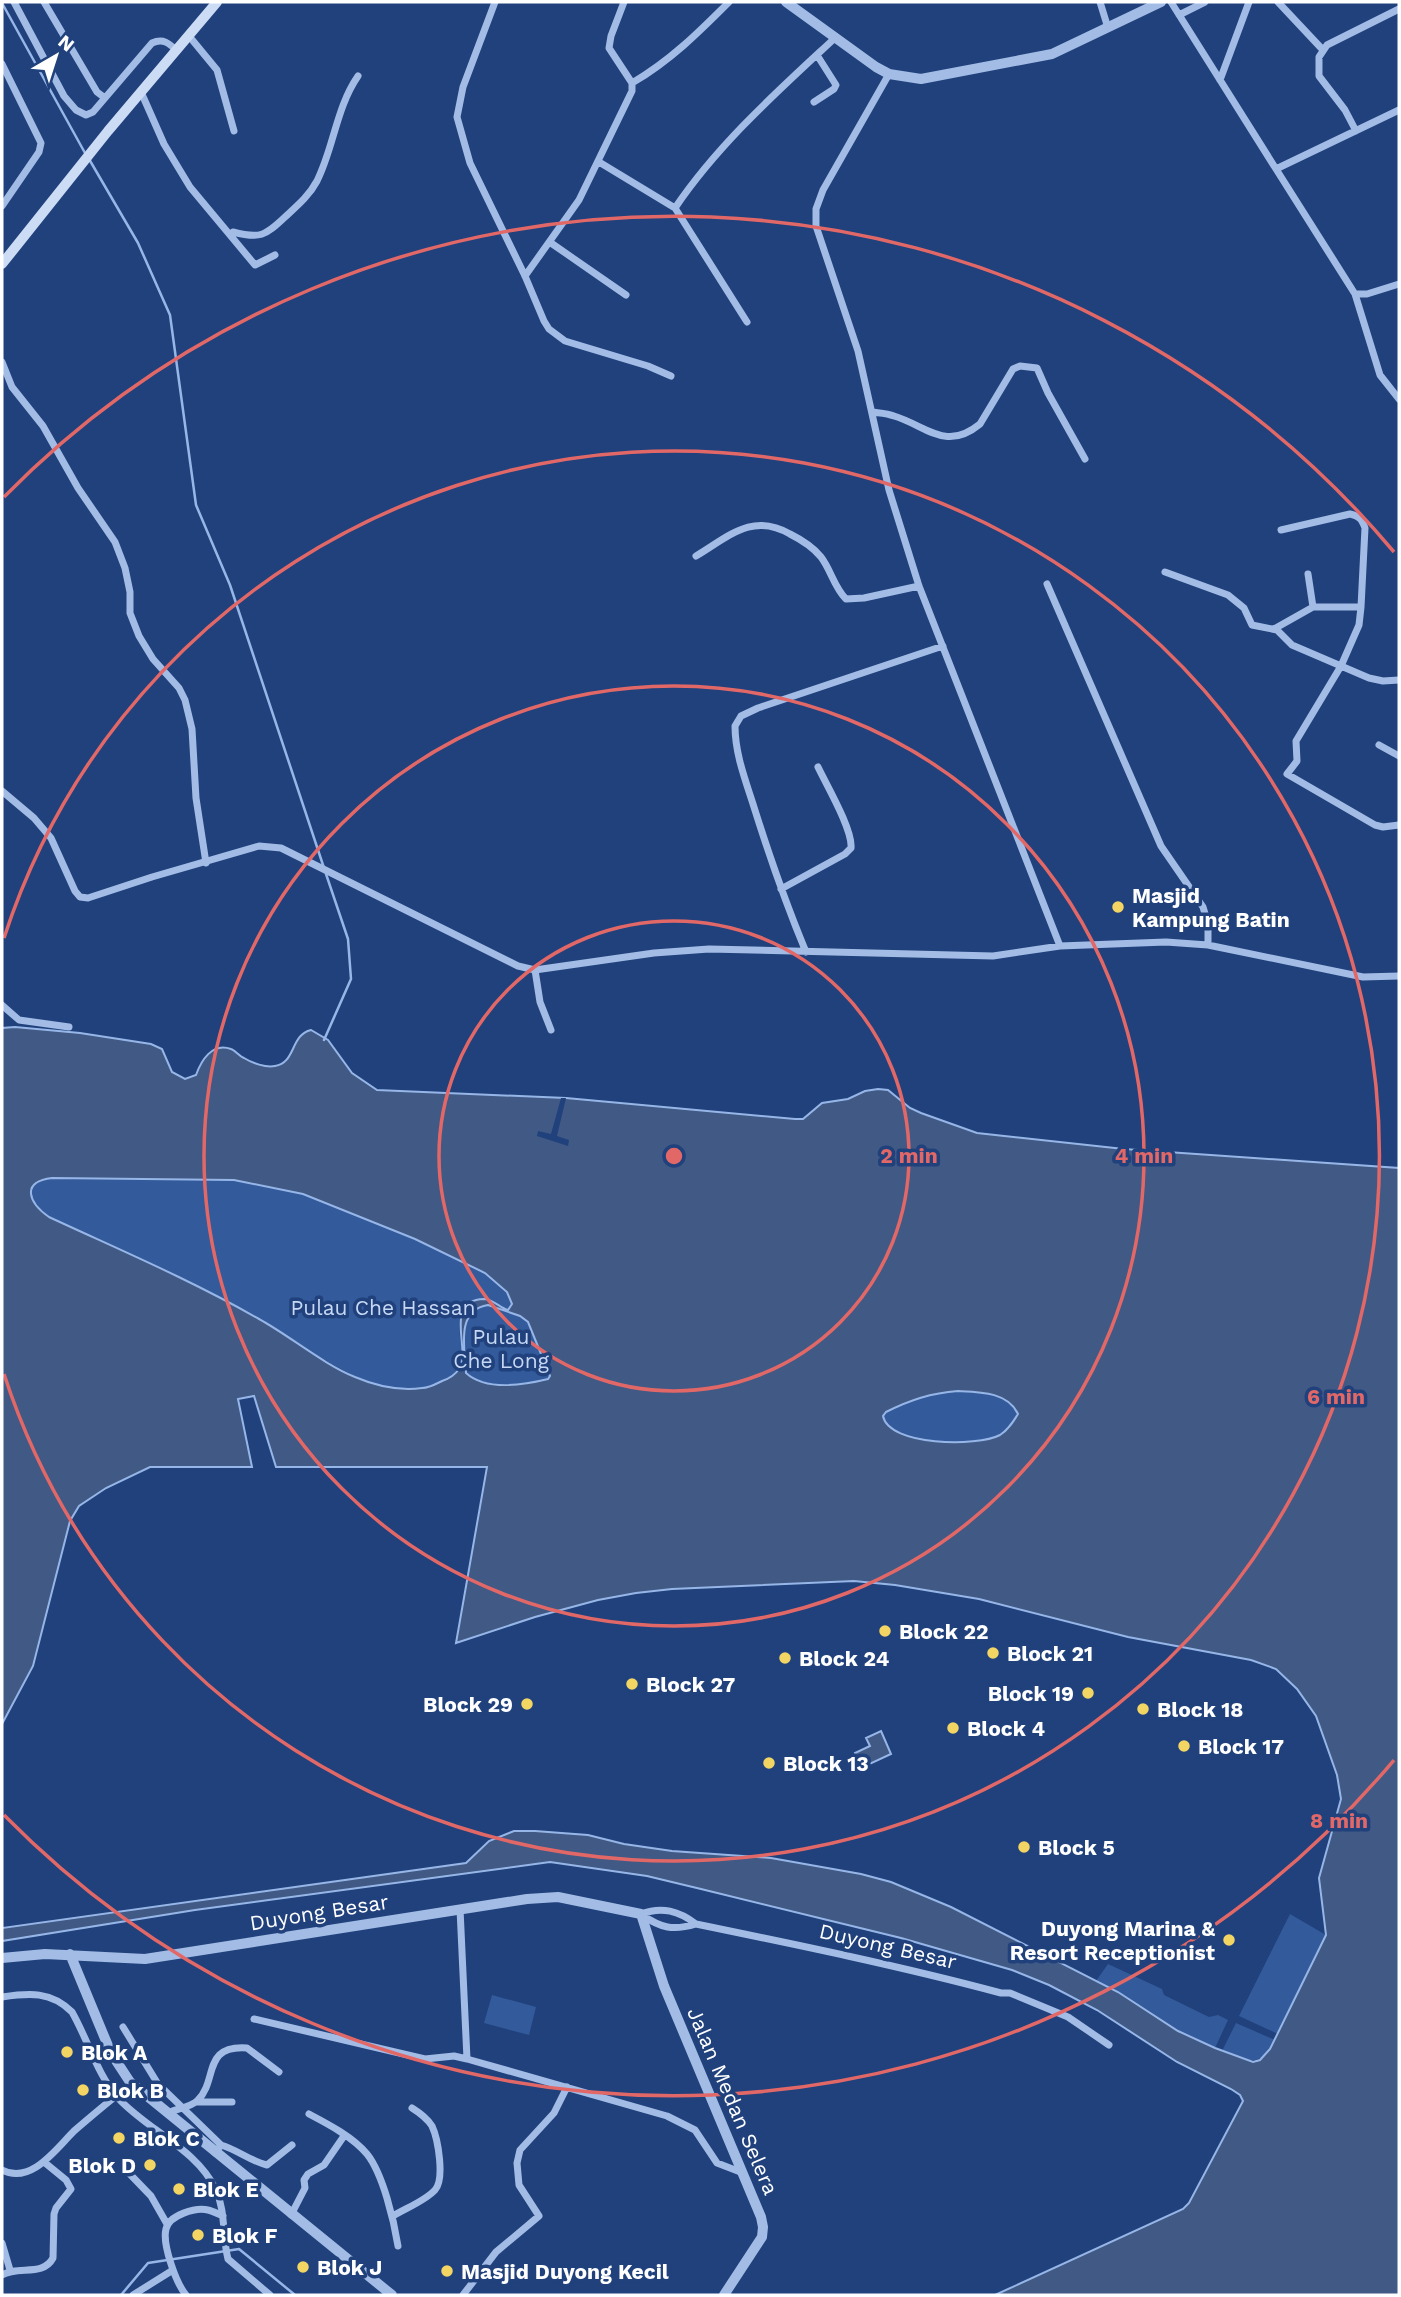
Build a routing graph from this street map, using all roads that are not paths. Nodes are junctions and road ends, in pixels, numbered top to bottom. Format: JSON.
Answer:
{"nodes":[{"id":1,"x":44,"y":2,"type":"edge"},
{"id":2,"x":217,"y":2,"type":"edge"},
{"id":3,"x":495,"y":2,"type":"edge"},
{"id":4,"x":624,"y":2,"type":"edge"},
{"id":5,"x":729,"y":2,"type":"edge"},
{"id":6,"x":786,"y":2,"type":"edge"},
{"id":7,"x":1100,"y":2,"type":"edge"},
{"id":8,"x":1161,"y":2,"type":"edge"},
{"id":9,"x":1171,"y":2,"type":"edge"},
{"id":10,"x":1205,"y":2,"type":"edge"},
{"id":11,"x":1249,"y":2,"type":"edge"},
{"id":12,"x":1278,"y":2,"type":"edge"},
{"id":13,"x":16,"y":3,"type":"edge"},
{"id":14,"x":1399,"y":9,"type":"edge"},
{"id":15,"x":1179,"y":15,"type":"junction"},
{"id":16,"x":1108,"y":28,"type":"junction"},
{"id":17,"x":190,"y":36,"type":"junction"},
{"id":18,"x":836,"y":37,"type":"junction"},
{"id":19,"x":1322,"y":50,"type":"junction"},
{"id":20,"x":177,"y":51,"type":"junction"},
{"id":21,"x":817,"y":55,"type":"junction"},
{"id":22,"x":2,"y":65,"type":"edge"},
{"id":23,"x":889,"y":74,"type":"junction"},
{"id":24,"x":358,"y":76,"type":"dead end"},
{"id":25,"x":1220,"y":80,"type":"junction"},
{"id":26,"x":632,"y":83,"type":"junction"},
{"id":27,"x":141,"y":92,"type":"junction"},
{"id":28,"x":105,"y":98,"type":"junction"},
{"id":29,"x":814,"y":102,"type":"dead end"},
{"id":30,"x":1399,"y":110,"type":"edge"},
{"id":31,"x":234,"y":131,"type":"dead end"},
{"id":32,"x":1356,"y":131,"type":"junction"},
{"id":33,"x":599,"y":162,"type":"junction"},
{"id":34,"x":1276,"y":169,"type":"junction"},
{"id":35,"x":2,"y":206,"type":"edge"},
{"id":36,"x":674,"y":208,"type":"junction"},
{"id":37,"x":230,"y":235,"type":"junction"},
{"id":38,"x":551,"y":243,"type":"junction"},
{"id":39,"x":275,"y":255,"type":"dead end"},
{"id":40,"x":2,"y":264,"type":"edge"},
{"id":41,"x":525,"y":276,"type":"junction"},
{"id":42,"x":1399,"y":285,"type":"edge"},
{"id":43,"x":1355,"y":294,"type":"junction"},
{"id":44,"x":626,"y":295,"type":"dead end"},
{"id":45,"x":747,"y":321,"type":"dead end"},
{"id":46,"x":2,"y":362,"type":"edge"},
{"id":47,"x":671,"y":376,"type":"dead end"},
{"id":48,"x":1399,"y":398,"type":"edge"},
{"id":49,"x":872,"y":412,"type":"junction"},
{"id":50,"x":1085,"y":459,"type":"dead end"},
{"id":51,"x":1281,"y":530,"type":"dead end"},
{"id":52,"x":696,"y":556,"type":"dead end"},
{"id":53,"x":1166,"y":572,"type":"dead end"},
{"id":54,"x":1308,"y":574,"type":"dead end"},
{"id":55,"x":1047,"y":584,"type":"dead end"},
{"id":56,"x":919,"y":586,"type":"junction"},
{"id":57,"x":1313,"y":607,"type":"junction"},
{"id":58,"x":1361,"y":607,"type":"junction"},
{"id":59,"x":1274,"y":629,"type":"junction"},
{"id":60,"x":943,"y":646,"type":"junction"},
{"id":61,"x":1340,"y":666,"type":"junction"},
{"id":62,"x":1399,"y":680,"type":"edge"},
{"id":63,"x":1379,"y":745,"type":"dead end"},
{"id":64,"x":1399,"y":756,"type":"edge"},
{"id":65,"x":818,"y":766,"type":"dead end"},
{"id":66,"x":2,"y":791,"type":"edge"},
{"id":67,"x":1399,"y":825,"type":"edge"},
{"id":68,"x":206,"y":863,"type":"junction"},
{"id":69,"x":780,"y":889,"type":"junction"},
{"id":70,"x":1208,"y":945,"type":"junction"},
{"id":71,"x":1060,"y":946,"type":"junction"},
{"id":72,"x":806,"y":952,"type":"junction"},
{"id":73,"x":535,"y":970,"type":"junction"},
{"id":74,"x":1399,"y":976,"type":"edge"},
{"id":75,"x":2,"y":1005,"type":"edge"},
{"id":76,"x":69,"y":1027,"type":"dead end"},
{"id":77,"x":551,"y":1030,"type":"dead end"},
{"id":78,"x":460,"y":1909,"type":"junction"},
{"id":79,"x":641,"y":1914,"type":"junction"},
{"id":80,"x":696,"y":1924,"type":"junction"},
{"id":81,"x":70,"y":1954,"type":"junction"},
{"id":82,"x":2,"y":1958,"type":"edge"},
{"id":83,"x":2,"y":1997,"type":"edge"},
{"id":84,"x":254,"y":2019,"type":"dead end"},
{"id":85,"x":123,"y":2027,"type":"dead end"},
{"id":86,"x":100,"y":2028,"type":"junction"},
{"id":87,"x":84,"y":2034,"type":"junction"},
{"id":88,"x":1109,"y":2045,"type":"dead end"},
{"id":89,"x":467,"y":2059,"type":"junction"},
{"id":90,"x":279,"y":2072,"type":"dead end"},
{"id":91,"x":567,"y":2088,"type":"junction"},
{"id":92,"x":116,"y":2096,"type":"junction"},
{"id":93,"x":196,"y":2102,"type":"junction"},
{"id":94,"x":232,"y":2102,"type":"dead end"},
{"id":95,"x":181,"y":2107,"type":"junction"},
{"id":96,"x":412,"y":2108,"type":"dead end"},
{"id":97,"x":167,"y":2113,"type":"junction"},
{"id":98,"x":309,"y":2114,"type":"dead end"},
{"id":99,"x":344,"y":2137,"type":"junction"},
{"id":100,"x":292,"y":2145,"type":"dead end"},
{"id":101,"x":218,"y":2149,"type":"junction"},
{"id":102,"x":44,"y":2162,"type":"junction"},
{"id":103,"x":124,"y":2168,"type":"dead end"},
{"id":104,"x":2,"y":2170,"type":"edge"},
{"id":105,"x":743,"y":2174,"type":"junction"},
{"id":106,"x":291,"y":2215,"type":"junction"},
{"id":107,"x":223,"y":2216,"type":"junction"},
{"id":108,"x":393,"y":2216,"type":"junction"},
{"id":109,"x":167,"y":2224,"type":"junction"},
{"id":110,"x":2,"y":2244,"type":"edge"},
{"id":111,"x":398,"y":2246,"type":"dead end"},
{"id":112,"x":173,"y":2268,"type":"junction"},
{"id":113,"x":10,"y":2270,"type":"junction"},
{"id":114,"x":2,"y":2275,"type":"edge"},
{"id":115,"x":133,"y":2295,"type":"edge"},
{"id":116,"x":186,"y":2295,"type":"edge"},
{"id":117,"x":271,"y":2295,"type":"edge"},
{"id":118,"x":392,"y":2295,"type":"edge"},
{"id":119,"x":463,"y":2295,"type":"edge"},
{"id":120,"x":724,"y":2295,"type":"edge"}],
"edges":[{"from":1,"to":28,"type":"street"},
{"from":2,"to":17,"type":"main road"},
{"from":3,"to":41,"type":"street"},
{"from":4,"to":26,"type":"street"},
{"from":5,"to":26,"type":"street"},
{"from":6,"to":18,"type":"street"},
{"from":7,"to":16,"type":"street"},
{"from":8,"to":16,"type":"street"},
{"from":9,"to":15,"type":"street"},
{"from":10,"to":15,"type":"street"},
{"from":11,"to":25,"type":"street"},
{"from":12,"to":19,"type":"street"},
{"from":13,"to":28,"type":"street"},
{"from":14,"to":19,"type":"street"},
{"from":15,"to":25,"type":"street"},
{"from":16,"to":23,"type":"street"},
{"from":17,"to":20,"type":"main road"},
{"from":17,"to":31,"type":"street"},
{"from":18,"to":21,"type":"street"},
{"from":18,"to":23,"type":"street"},
{"from":19,"to":32,"type":"street"},
{"from":20,"to":27,"type":"main road"},
{"from":20,"to":28,"type":"street"},
{"from":21,"to":29,"type":"street"},
{"from":21,"to":36,"type":"street"},
{"from":22,"to":35,"type":"street"},
{"from":23,"to":49,"type":"street"},
{"from":24,"to":37,"type":"street"},
{"from":25,"to":34,"type":"street"},
{"from":26,"to":33,"type":"street"},
{"from":27,"to":37,"type":"street"},
{"from":27,"to":40,"type":"main road"},
{"from":30,"to":32,"type":"street"},
{"from":32,"to":34,"type":"street"},
{"from":33,"to":36,"type":"street"},
{"from":33,"to":38,"type":"street"},
{"from":34,"to":43,"type":"street"},
{"from":36,"to":45,"type":"street"},
{"from":37,"to":39,"type":"street"},
{"from":38,"to":41,"type":"street"},
{"from":38,"to":44,"type":"street"},
{"from":41,"to":47,"type":"street"},
{"from":42,"to":43,"type":"street"},
{"from":43,"to":48,"type":"street"},
{"from":46,"to":68,"type":"street"},
{"from":49,"to":50,"type":"street"},
{"from":49,"to":56,"type":"street"},
{"from":51,"to":58,"type":"street"},
{"from":52,"to":56,"type":"street"},
{"from":53,"to":59,"type":"street"},
{"from":54,"to":57,"type":"street"},
{"from":55,"to":70,"type":"street"},
{"from":56,"to":60,"type":"street"},
{"from":57,"to":58,"type":"street"},
{"from":57,"to":59,"type":"street"},
{"from":58,"to":61,"type":"street"},
{"from":59,"to":61,"type":"street"},
{"from":60,"to":69,"type":"street"},
{"from":60,"to":71,"type":"street"},
{"from":61,"to":62,"type":"street"},
{"from":61,"to":67,"type":"street"},
{"from":63,"to":64,"type":"street"},
{"from":65,"to":69,"type":"street"},
{"from":66,"to":68,"type":"street"},
{"from":68,"to":73,"type":"street"},
{"from":69,"to":72,"type":"street"},
{"from":70,"to":71,"type":"street"},
{"from":70,"to":74,"type":"street"},
{"from":71,"to":72,"type":"street"},
{"from":72,"to":73,"type":"street"},
{"from":73,"to":77,"type":"street"},
{"from":75,"to":76,"type":"street"},
{"from":78,"to":79,"type":"street","name":"Duyong Besar"},
{"from":78,"to":81,"type":"street","name":"Duyong Besar"},
{"from":78,"to":89,"type":"street"},
{"from":79,"to":80,"type":"street","name":"Duyong Besar"},
{"from":79,"to":80,"type":"street","name":"Duyong Besar"},
{"from":79,"to":105,"type":"street","name":"Jalan Medan Selera"},
{"from":80,"to":88,"type":"street","name":"Duyong Besar"},
{"from":81,"to":82,"type":"street","name":"Duyong Besar"},
{"from":81,"to":86,"type":"street"},
{"from":83,"to":87,"type":"street"},
{"from":84,"to":89,"type":"street"},
{"from":85,"to":95,"type":"street"},
{"from":86,"to":87,"type":"street"},
{"from":86,"to":97,"type":"street"},
{"from":87,"to":92,"type":"street"},
{"from":89,"to":91,"type":"street"},
{"from":90,"to":93,"type":"street"},
{"from":91,"to":105,"type":"street"},
{"from":91,"to":119,"type":"street"},
{"from":92,"to":102,"type":"street"},
{"from":92,"to":107,"type":"street"},
{"from":93,"to":94,"type":"street"},
{"from":93,"to":95,"type":"street"},
{"from":95,"to":97,"type":"street"},
{"from":95,"to":101,"type":"street"},
{"from":96,"to":108,"type":"street"},
{"from":97,"to":101,"type":"street"},
{"from":98,"to":99,"type":"street"},
{"from":99,"to":106,"type":"street"},
{"from":99,"to":108,"type":"street"},
{"from":100,"to":101,"type":"street"},
{"from":101,"to":106,"type":"street"},
{"from":102,"to":104,"type":"street"},
{"from":102,"to":113,"type":"street"},
{"from":103,"to":109,"type":"street"},
{"from":105,"to":120,"type":"street","name":"Jalan Medan Selera"},
{"from":106,"to":118,"type":"street"},
{"from":107,"to":109,"type":"street"},
{"from":107,"to":117,"type":"street"},
{"from":108,"to":111,"type":"street"},
{"from":109,"to":112,"type":"street"},
{"from":110,"to":113,"type":"street"},
{"from":112,"to":115,"type":"street"},
{"from":112,"to":116,"type":"street"},
{"from":113,"to":114,"type":"street"}]}
